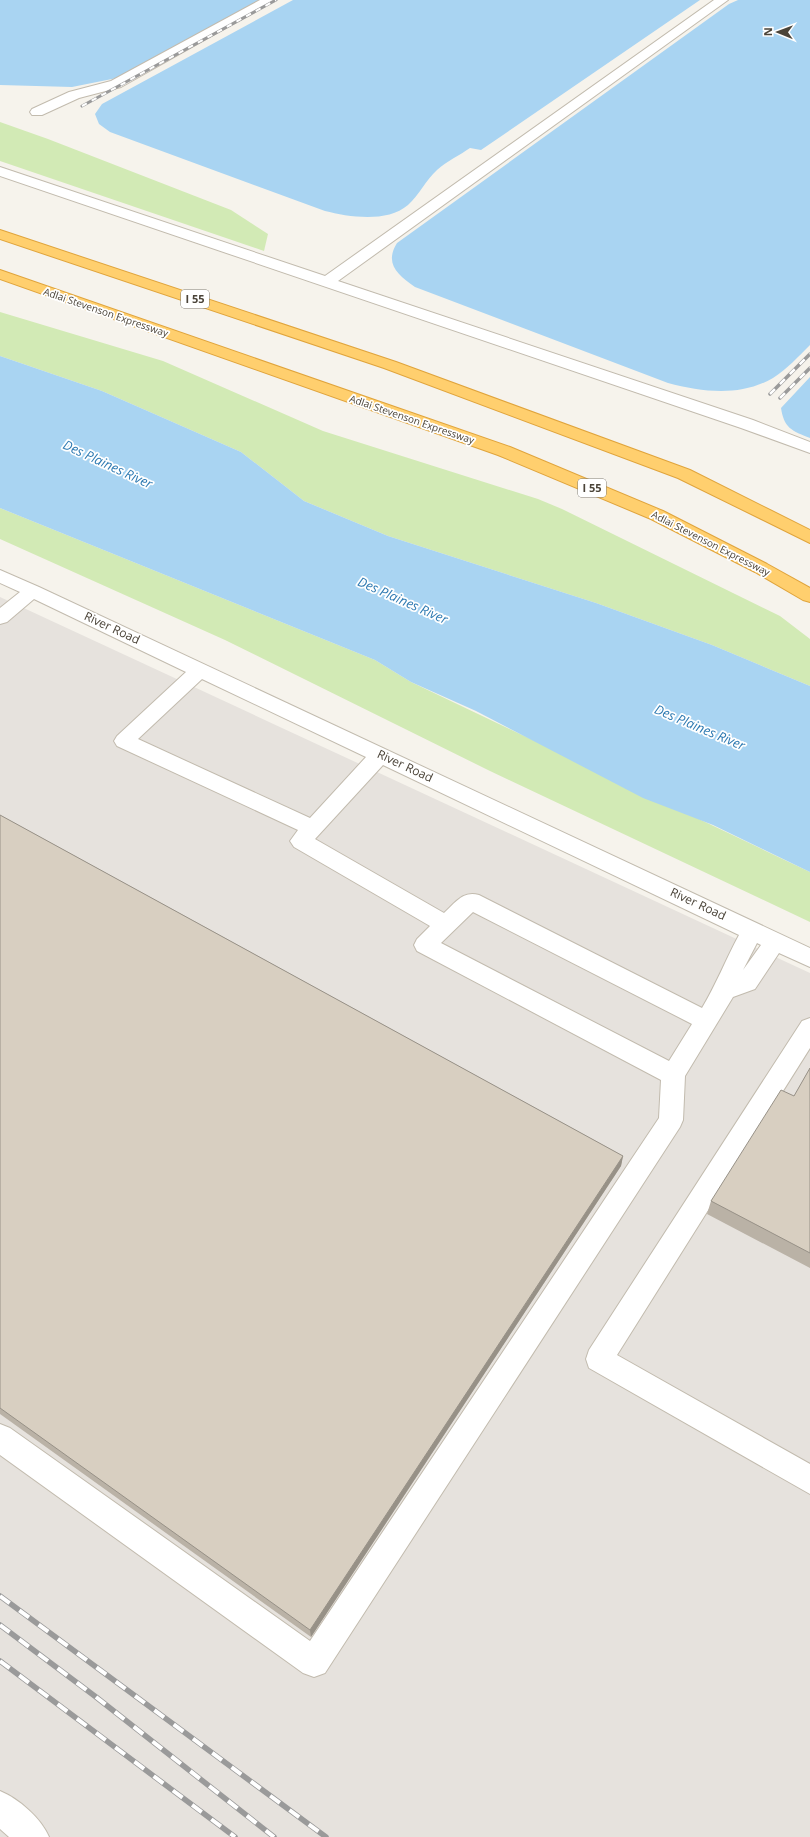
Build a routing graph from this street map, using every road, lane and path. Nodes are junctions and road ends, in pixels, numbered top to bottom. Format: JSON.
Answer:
{"nodes":[{"id":1,"x":270,"y":0,"type":"edge"},
{"id":2,"x":722,"y":0,"type":"edge"},
{"id":3,"x":37,"y":112,"type":"dead end"},
{"id":4,"x":0,"y":171,"type":"edge"},
{"id":5,"x":0,"y":234,"type":"edge"},
{"id":6,"x":0,"y":274,"type":"edge"},
{"id":7,"x":328,"y":281,"type":"junction"},
{"id":8,"x":810,"y":448,"type":"edge"},
{"id":9,"x":810,"y":537,"type":"edge"},
{"id":10,"x":0,"y":576,"type":"edge"},
{"id":11,"x":33,"y":591,"type":"junction"},
{"id":12,"x":810,"y":596,"type":"edge"},
{"id":13,"x":0,"y":618,"type":"edge"},
{"id":14,"x":200,"y":670,"type":"junction"},
{"id":15,"x":380,"y":755,"type":"junction"},
{"id":16,"x":313,"y":828,"type":"junction"},
{"id":17,"x":446,"y":925,"type":"junction"},
{"id":18,"x":753,"y":930,"type":"junction"},
{"id":19,"x":775,"y":940,"type":"junction"},
{"id":20,"x":810,"y":958,"type":"edge"},
{"id":21,"x":725,"y":990,"type":"junction"},
{"id":22,"x":706,"y":1021,"type":"junction"},
{"id":23,"x":808,"y":1034,"type":"edge"},
{"id":24,"x":674,"y":1075,"type":"junction"},
{"id":25,"x":0,"y":1438,"type":"edge"},
{"id":26,"x":810,"y":1480,"type":"edge"},
{"id":27,"x":0,"y":1807,"type":"edge"},
{"id":28,"x":33,"y":1837,"type":"edge"}],
"edges":[{"from":1,"to":3,"type":"street"},
{"from":2,"to":7,"type":"street"},
{"from":4,"to":7,"type":"street"},
{"from":5,"to":9,"type":"highway","number":"I 55"},
{"from":6,"to":12,"type":"highway","name":"Adlai Stevenson Expressway","number":"I 55"},
{"from":7,"to":8,"type":"street"},
{"from":10,"to":11,"type":"street","name":"River Road"},
{"from":11,"to":13,"type":"street"},
{"from":11,"to":14,"type":"street","name":"River Road"},
{"from":14,"to":15,"type":"street","name":"River Road"},
{"from":14,"to":16,"type":"street"},
{"from":15,"to":16,"type":"street"},
{"from":15,"to":18,"type":"street","name":"River Road"},
{"from":16,"to":17,"type":"street"},
{"from":17,"to":22,"type":"street"},
{"from":17,"to":24,"type":"street"},
{"from":18,"to":19,"type":"street","name":"River Road"},
{"from":18,"to":21,"type":"street"},
{"from":19,"to":20,"type":"street","name":"River Road"},
{"from":19,"to":21,"type":"street"},
{"from":21,"to":22,"type":"street"},
{"from":22,"to":24,"type":"street"},
{"from":23,"to":26,"type":"street"},
{"from":24,"to":25,"type":"street"},
{"from":27,"to":28,"type":"street"}]}
